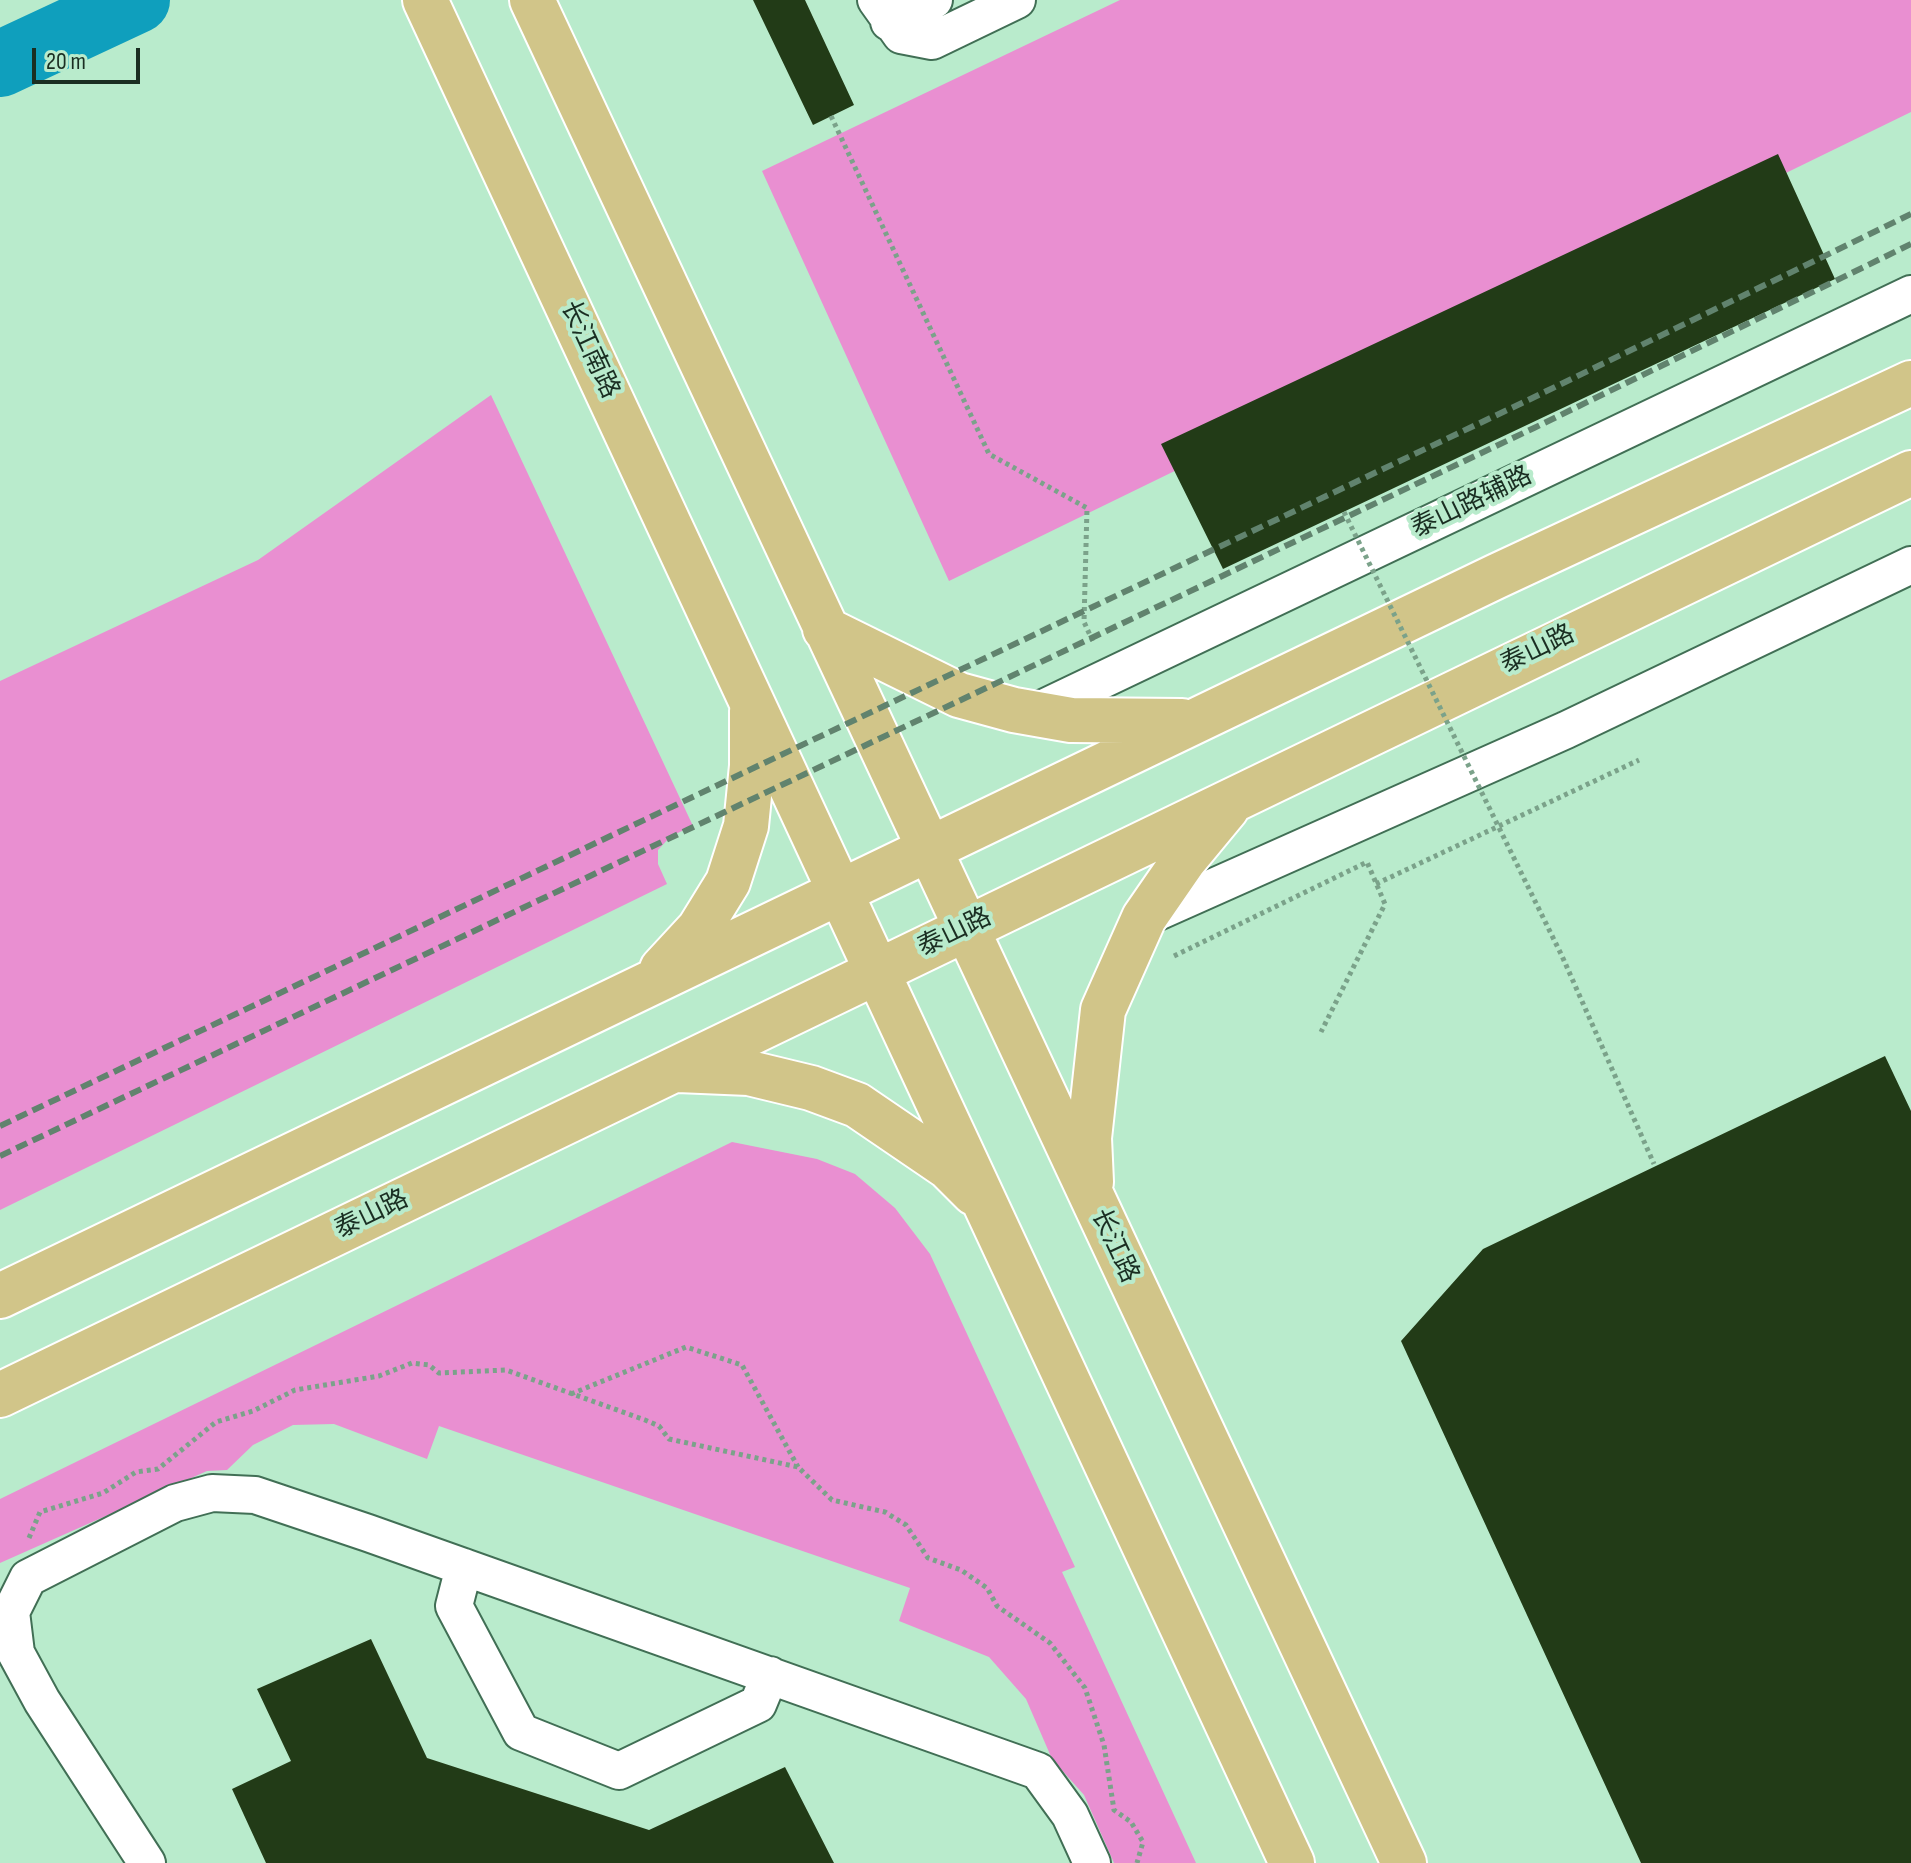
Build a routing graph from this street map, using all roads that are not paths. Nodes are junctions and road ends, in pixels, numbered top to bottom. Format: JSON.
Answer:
{"nodes":[{"id":1,"x":532,"y":0,"type":"edge"},
{"id":2,"x":934,"y":0,"type":"edge"},
{"id":3,"x":1017,"y":0,"type":"edge"},
{"id":4,"x":879,"y":6,"type":"edge"},
{"id":5,"x":433,"y":17,"type":"edge"},
{"id":6,"x":1911,"y":294,"type":"edge"},
{"id":7,"x":1911,"y":383,"type":"edge"},
{"id":8,"x":1911,"y":473,"type":"edge"},
{"id":9,"x":1911,"y":565,"type":"edge"},
{"id":10,"x":825,"y":629,"type":"junction"},
{"id":11,"x":752,"y":701,"type":"junction"},
{"id":12,"x":1033,"y":713,"type":"junction"},
{"id":13,"x":1197,"y":720,"type":"junction"},
{"id":14,"x":1237,"y":796,"type":"junction"},
{"id":15,"x":928,"y":849,"type":"junction"},
{"id":16,"x":841,"y":891,"type":"junction"},
{"id":17,"x":1144,"y":918,"type":"junction"},
{"id":18,"x":965,"y":928,"type":"junction"},
{"id":19,"x":878,"y":970,"type":"junction"},
{"id":20,"x":649,"y":984,"type":"junction"},
{"id":21,"x":671,"y":1070,"type":"junction"},
{"id":22,"x":1092,"y":1200,"type":"junction"},
{"id":23,"x":990,"y":1210,"type":"junction"},
{"id":24,"x":0,"y":1296,"type":"edge"},
{"id":25,"x":0,"y":1395,"type":"edge"},
{"id":26,"x":464,"y":1567,"type":"junction"},
{"id":27,"x":770,"y":1675,"type":"junction"},
{"id":28,"x":147,"y":1863,"type":"edge"},
{"id":29,"x":1092,"y":1863,"type":"edge"},
{"id":30,"x":1292,"y":1863,"type":"edge"},
{"id":31,"x":1404,"y":1863,"type":"edge"}],
"edges":[{"from":1,"to":10,"type":"main road"},
{"from":2,"to":4,"type":"street"},
{"from":3,"to":4,"type":"street"},
{"from":5,"to":11,"type":"main road","name":"长江南路"},
{"from":6,"to":12,"type":"street","name":"泰山路辅路"},
{"from":7,"to":13,"type":"main road"},
{"from":8,"to":14,"type":"main road","name":"泰山路"},
{"from":9,"to":17,"type":"street"},
{"from":10,"to":12,"type":"main road"},
{"from":10,"to":15,"type":"main road","name":"长江路"},
{"from":11,"to":16,"type":"main road"},
{"from":11,"to":20,"type":"main road"},
{"from":12,"to":13,"type":"main road"},
{"from":13,"to":15,"type":"main road"},
{"from":14,"to":17,"type":"main road"},
{"from":14,"to":18,"type":"main road","name":"泰山路"},
{"from":15,"to":16,"type":"main road"},
{"from":15,"to":18,"type":"main road","name":"长江路"},
{"from":16,"to":19,"type":"main road"},
{"from":16,"to":20,"type":"main road"},
{"from":17,"to":22,"type":"main road"},
{"from":18,"to":19,"type":"main road","name":"泰山路"},
{"from":18,"to":22,"type":"main road","name":"长江路"},
{"from":19,"to":21,"type":"main road","name":"泰山路"},
{"from":19,"to":23,"type":"main road"},
{"from":20,"to":24,"type":"main road"},
{"from":21,"to":23,"type":"main road"},
{"from":21,"to":25,"type":"main road","name":"泰山路"},
{"from":22,"to":31,"type":"main road","name":"长江路"},
{"from":23,"to":30,"type":"main road"},
{"from":26,"to":27,"type":"street"},
{"from":26,"to":27,"type":"street"},
{"from":26,"to":28,"type":"street"},
{"from":27,"to":29,"type":"street"}]}
